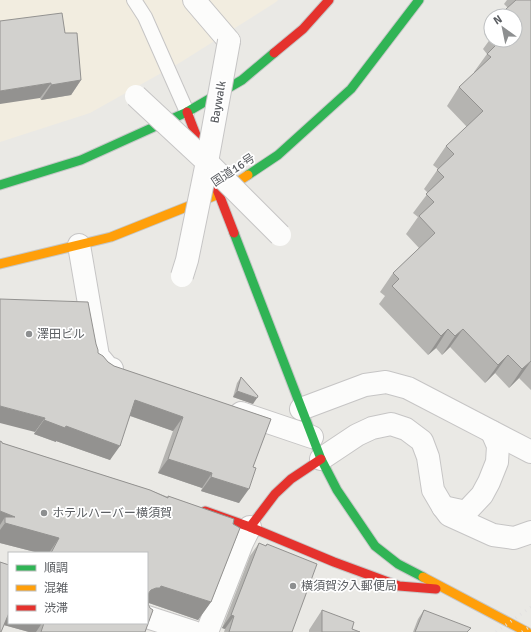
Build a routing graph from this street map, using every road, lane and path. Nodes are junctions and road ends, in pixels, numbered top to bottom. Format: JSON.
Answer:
{"nodes":[{"id":1,"x":134,"y":0,"type":"edge"},
{"id":2,"x":194,"y":0,"type":"edge"},
{"id":3,"x":329,"y":0,"type":"edge"},
{"id":4,"x":419,"y":0,"type":"edge"},
{"id":5,"x":136,"y":96,"type":"dead end"},
{"id":6,"x":187,"y":112,"type":"junction"},
{"id":7,"x":207,"y":162,"type":"junction"},
{"id":8,"x":0,"y":185,"type":"edge"},
{"id":9,"x":219,"y":194,"type":"junction"},
{"id":10,"x":280,"y":235,"type":"dead end"},
{"id":11,"x":78,"y":245,"type":"junction"},
{"id":12,"x":0,"y":264,"type":"edge"},
{"id":13,"x":182,"y":276,"type":"dead end"},
{"id":14,"x":131,"y":376,"type":"edge"},
{"id":15,"x":222,"y":406,"type":"edge"},
{"id":16,"x":301,"y":408,"type":"junction"},
{"id":17,"x":492,"y":432,"type":"junction"},
{"id":18,"x":312,"y":437,"type":"junction"},
{"id":19,"x":531,"y":452,"type":"edge"},
{"id":20,"x":321,"y":459,"type":"junction"},
{"id":21,"x":443,"y":507,"type":"junction"},
{"id":22,"x":199,"y":509,"type":"edge"},
{"id":23,"x":250,"y":527,"type":"junction"},
{"id":24,"x":531,"y":532,"type":"edge"},
{"id":25,"x":448,"y":590,"type":"junction"},
{"id":26,"x":148,"y":617,"type":"edge"},
{"id":27,"x":193,"y":632,"type":"edge"},
{"id":28,"x":207,"y":632,"type":"edge"},
{"id":29,"x":527,"y":632,"type":"edge"}],
"edges":[{"from":1,"to":6,"type":"lane"},
{"from":2,"to":7,"type":"street","name":"Baywalk","bridge":true},
{"from":3,"to":6,"type":"main road"},
{"from":4,"to":9,"type":"main road","name":"国道16号"},
{"from":5,"to":7,"type":"street","bridge":true},
{"from":6,"to":8,"type":"main road"},
{"from":6,"to":9,"type":"main road"},
{"from":7,"to":10,"type":"street","bridge":true},
{"from":7,"to":13,"type":"street","name":"Baywalk","bridge":true},
{"from":9,"to":11,"type":"main road","name":"国道16号"},
{"from":9,"to":16,"type":"main road"},
{"from":11,"to":12,"type":"main road","name":"国道16号"},
{"from":11,"to":14,"type":"street"},
{"from":15,"to":18,"type":"street"},
{"from":16,"to":17,"type":"street"},
{"from":16,"to":18,"type":"main road"},
{"from":17,"to":19,"type":"street"},
{"from":17,"to":21,"type":"street"},
{"from":18,"to":20,"type":"main road"},
{"from":20,"to":21,"type":"street"},
{"from":20,"to":23,"type":"main road"},
{"from":20,"to":25,"type":"main road"},
{"from":21,"to":24,"type":"street"},
{"from":22,"to":23,"type":"main road"},
{"from":23,"to":25,"type":"main road"},
{"from":23,"to":28,"type":"street"},
{"from":25,"to":29,"type":"main road"},
{"from":26,"to":27,"type":"street"}]}
